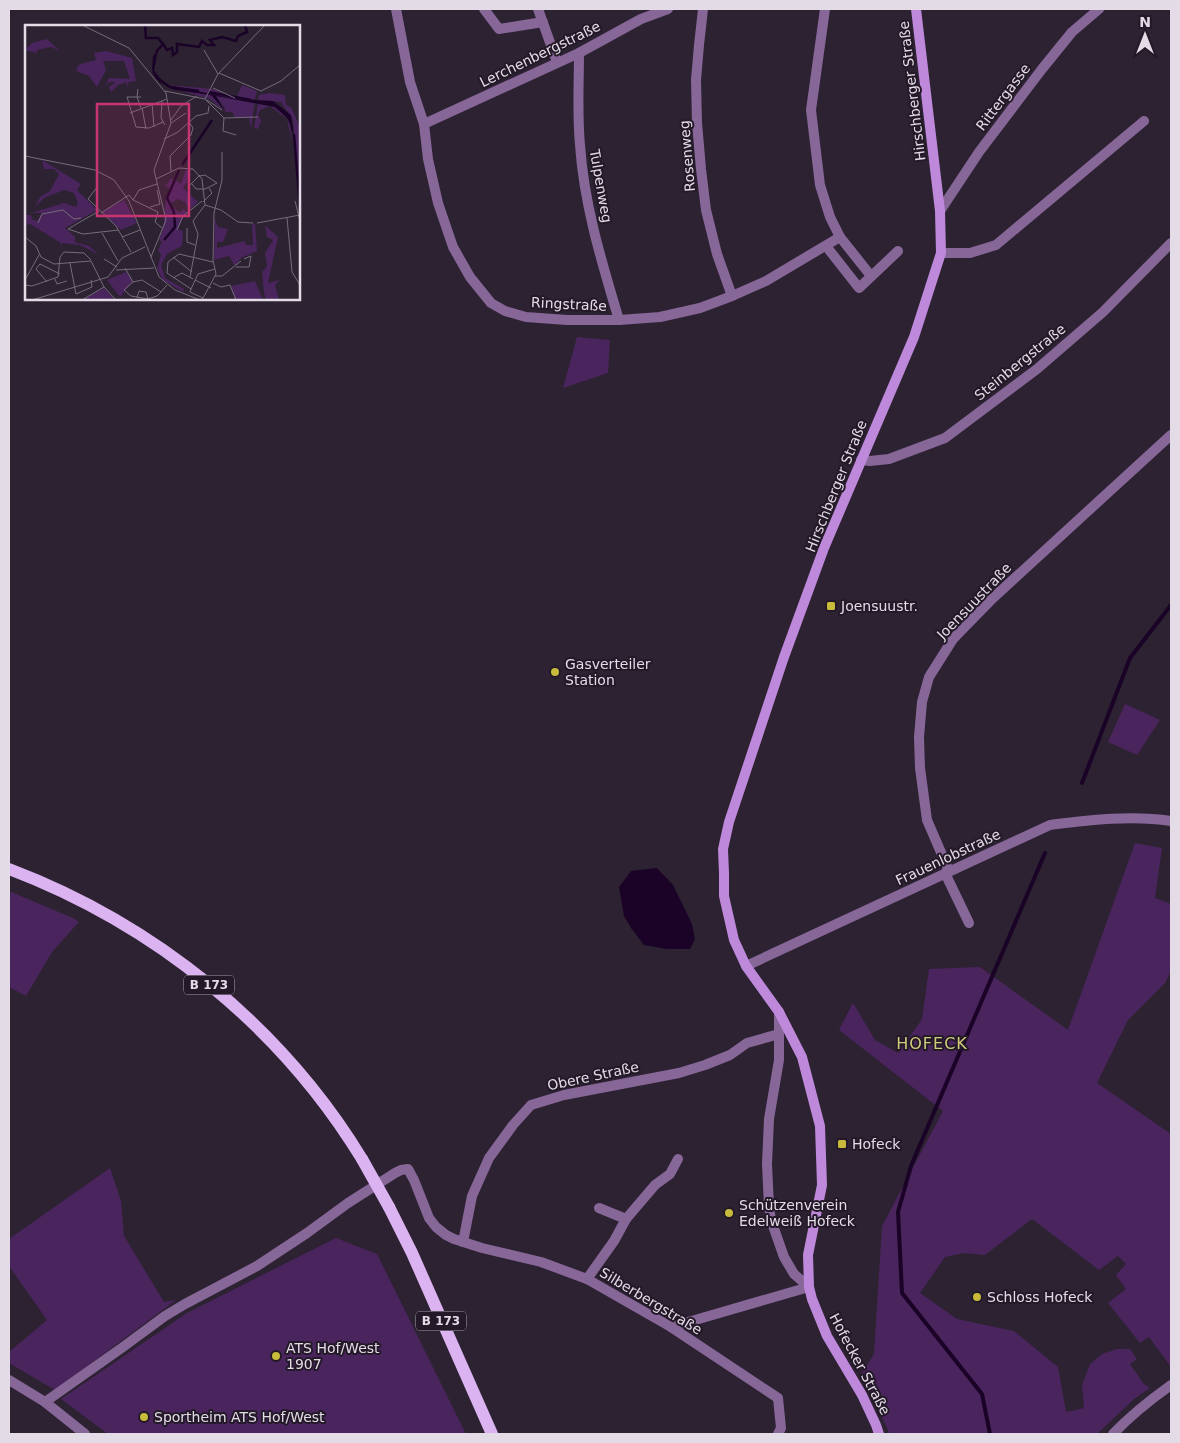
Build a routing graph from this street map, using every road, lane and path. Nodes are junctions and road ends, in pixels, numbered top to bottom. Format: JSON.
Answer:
{"nodes":[{"id":1,"x":396,"y":9,"type":"edge"},
{"id":2,"x":484,"y":9,"type":"edge"},
{"id":3,"x":538,"y":9,"type":"edge"},
{"id":4,"x":668,"y":9,"type":"edge"},
{"id":5,"x":703,"y":9,"type":"edge"},
{"id":6,"x":825,"y":9,"type":"edge"},
{"id":7,"x":916,"y":9,"type":"edge"},
{"id":8,"x":1099,"y":9,"type":"edge"},
{"id":9,"x":543,"y":22,"type":"junction"},
{"id":10,"x":579,"y":53,"type":"junction"},
{"id":11,"x":557,"y":62,"type":"junction"},
{"id":12,"x":1144,"y":121,"type":"dead end"},
{"id":13,"x":424,"y":124,"type":"junction"},
{"id":14,"x":942,"y":208,"type":"junction"},
{"id":15,"x":840,"y":237,"type":"junction"},
{"id":16,"x":1171,"y":243,"type":"edge"},
{"id":17,"x":826,"y":246,"type":"junction"},
{"id":18,"x":898,"y":251,"type":"dead end"},
{"id":19,"x":941,"y":253,"type":"junction"},
{"id":20,"x":871,"y":276,"type":"junction"},
{"id":21,"x":732,"y":296,"type":"junction"},
{"id":22,"x":619,"y":320,"type":"junction"},
{"id":23,"x":1171,"y":435,"type":"edge"},
{"id":24,"x":861,"y":460,"type":"junction"},
{"id":25,"x":1171,"y":820,"type":"edge"},
{"id":26,"x":9,"y":869,"type":"edge"},
{"id":27,"x":947,"y":872,"type":"junction"},
{"id":28,"x":968,"y":923,"type":"dead end"},
{"id":29,"x":746,"y":966,"type":"junction"},
{"id":30,"x":779,"y":1012,"type":"junction"},
{"id":31,"x":779,"y":1034,"type":"junction"},
{"id":32,"x":678,"y":1159,"type":"dead end"},
{"id":33,"x":600,"y":1208,"type":"dead end"},
{"id":34,"x":626,"y":1218,"type":"junction"},
{"id":35,"x":463,"y":1242,"type":"junction"},
{"id":36,"x":587,"y":1279,"type":"junction"},
{"id":37,"x":809,"y":1286,"type":"junction"},
{"id":38,"x":670,"y":1327,"type":"junction"},
{"id":39,"x":11,"y":1383,"type":"edge"},
{"id":40,"x":1171,"y":1385,"type":"edge"},
{"id":41,"x":45,"y":1402,"type":"junction"},
{"id":42,"x":85,"y":1434,"type":"edge"},
{"id":43,"x":492,"y":1434,"type":"edge"},
{"id":44,"x":778,"y":1434,"type":"edge"},
{"id":45,"x":879,"y":1434,"type":"edge"},
{"id":46,"x":1113,"y":1434,"type":"edge"}],
"edges":[{"from":1,"to":13,"type":"street","name":"Ringstraße"},
{"from":2,"to":9,"type":"street"},
{"from":3,"to":9,"type":"street"},
{"from":4,"to":10,"type":"street","name":"Lerchenbergstraße"},
{"from":5,"to":21,"type":"street","name":"Rosenweg"},
{"from":6,"to":15,"type":"street"},
{"from":7,"to":14,"type":"main road","name":"Hirschberger Straße"},
{"from":8,"to":14,"type":"street","name":"Rittergasse"},
{"from":9,"to":11,"type":"street"},
{"from":10,"to":11,"type":"street","name":"Lerchenbergstraße"},
{"from":10,"to":22,"type":"street","name":"Tulpenweg"},
{"from":11,"to":13,"type":"street","name":"Lerchenbergstraße"},
{"from":12,"to":19,"type":"street"},
{"from":13,"to":22,"type":"street","name":"Ringstraße"},
{"from":14,"to":19,"type":"main road","name":"Hirschberger Straße"},
{"from":15,"to":17,"type":"street","name":"Ringstraße"},
{"from":15,"to":20,"type":"street"},
{"from":16,"to":24,"type":"street","name":"Steinbergstraße"},
{"from":17,"to":20,"type":"street"},
{"from":17,"to":21,"type":"street","name":"Ringstraße"},
{"from":18,"to":20,"type":"street"},
{"from":19,"to":24,"type":"main road","name":"Hirschberger Straße"},
{"from":21,"to":22,"type":"street","name":"Ringstraße"},
{"from":23,"to":27,"type":"street","name":"Joensuustraße"},
{"from":24,"to":29,"type":"main road","name":"Hirschberger Straße"},
{"from":25,"to":27,"type":"street","name":"Frauenlobstraße"},
{"from":26,"to":43,"type":"main road","number":"B 173","bridge":true},
{"from":27,"to":28,"type":"street","name":"Joensuustraße"},
{"from":27,"to":29,"type":"street","name":"Frauenlobstraße"},
{"from":29,"to":30,"type":"main road","name":"Hofecker Straße"},
{"from":30,"to":31,"type":"street"},
{"from":30,"to":37,"type":"main road","name":"Hofecker Straße"},
{"from":31,"to":35,"type":"street","name":"Obere Straße"},
{"from":31,"to":37,"type":"street"},
{"from":32,"to":34,"type":"street"},
{"from":33,"to":34,"type":"street"},
{"from":34,"to":36,"type":"street"},
{"from":35,"to":36,"type":"street","name":"Silberbergstraße"},
{"from":35,"to":41,"type":"street","name":"Silberbergstraße"},
{"from":36,"to":38,"type":"street","name":"Silberbergstraße"},
{"from":37,"to":38,"type":"street"},
{"from":37,"to":45,"type":"main road","name":"Hofecker Straße"},
{"from":38,"to":44,"type":"street","name":"Silberbergstraße"},
{"from":39,"to":41,"type":"street"},
{"from":40,"to":46,"type":"street"},
{"from":41,"to":42,"type":"street"}]}
